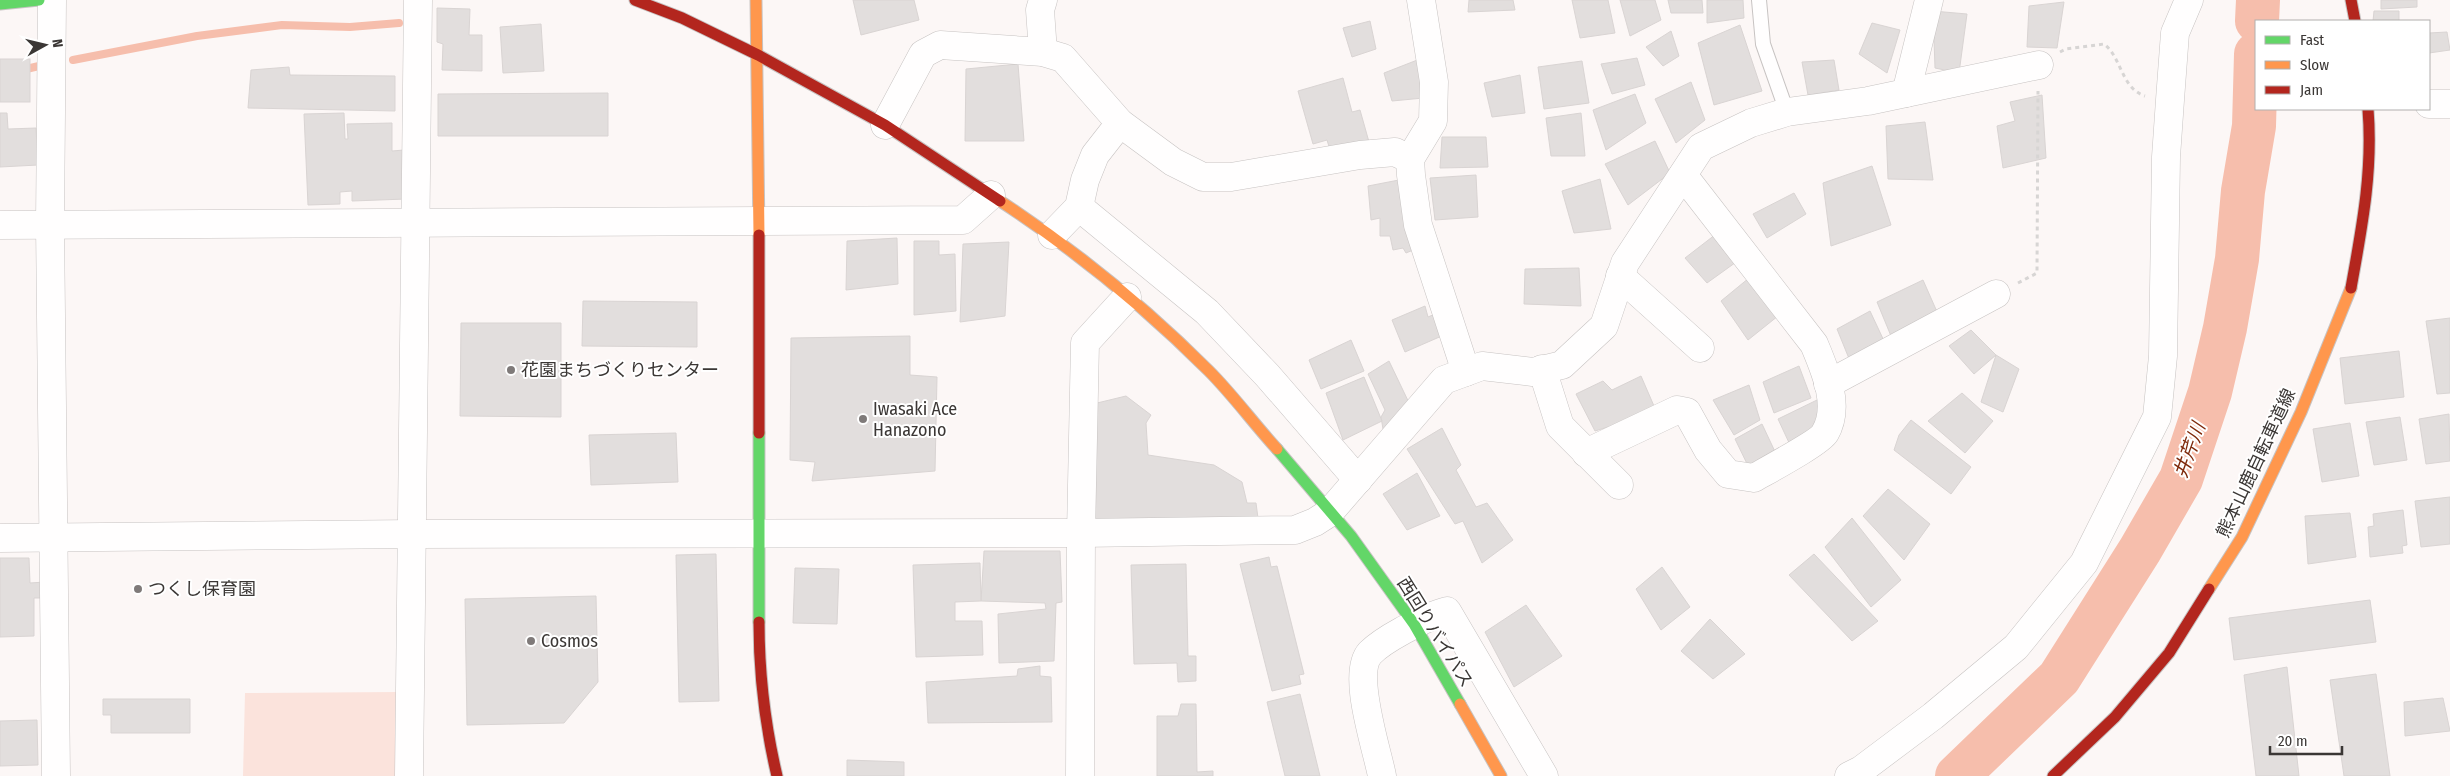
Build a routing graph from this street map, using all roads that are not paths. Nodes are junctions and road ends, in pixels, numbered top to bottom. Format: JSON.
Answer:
{"nodes":[{"id":1,"x":39,"y":0,"type":"edge"},
{"id":2,"x":52,"y":0,"type":"edge"},
{"id":3,"x":418,"y":0,"type":"edge"},
{"id":4,"x":635,"y":0,"type":"edge"},
{"id":5,"x":756,"y":0,"type":"edge"},
{"id":6,"x":1043,"y":0,"type":"edge"},
{"id":7,"x":1421,"y":0,"type":"edge"},
{"id":8,"x":1759,"y":0,"type":"edge"},
{"id":9,"x":1929,"y":0,"type":"edge"},
{"id":10,"x":2188,"y":0,"type":"edge"},
{"id":11,"x":2351,"y":0,"type":"edge"},
{"id":12,"x":0,"y":4,"type":"edge"},
{"id":13,"x":2355,"y":20,"type":"edge"},
{"id":14,"x":1043,"y":52,"type":"junction"},
{"id":15,"x":758,"y":55,"type":"junction"},
{"id":16,"x":2039,"y":65,"type":"road end"},
{"id":17,"x":1906,"y":93,"type":"junction"},
{"id":18,"x":2430,"y":104,"type":"edge"},
{"id":19,"x":2450,"y":104,"type":"edge"},
{"id":20,"x":2368,"y":110,"type":"edge"},
{"id":21,"x":1787,"y":112,"type":"junction"},
{"id":22,"x":1120,"y":123,"type":"junction"},
{"id":23,"x":885,"y":124,"type":"junction"},
{"id":24,"x":1410,"y":159,"type":"junction"},
{"id":25,"x":1683,"y":175,"type":"junction"},
{"id":26,"x":991,"y":195,"type":"junction"},
{"id":27,"x":1079,"y":207,"type":"junction"},
{"id":28,"x":759,"y":222,"type":"junction"},
{"id":29,"x":50,"y":224,"type":"junction"},
{"id":30,"x":417,"y":224,"type":"junction"},
{"id":31,"x":0,"y":225,"type":"edge"},
{"id":32,"x":1052,"y":235,"type":"junction"},
{"id":33,"x":1620,"y":276,"type":"junction"},
{"id":34,"x":1996,"y":294,"type":"road end"},
{"id":35,"x":1127,"y":296,"type":"junction"},
{"id":36,"x":1700,"y":348,"type":"dead end"},
{"id":37,"x":1542,"y":369,"type":"junction"},
{"id":38,"x":1466,"y":372,"type":"junction"},
{"id":39,"x":1828,"y":384,"type":"junction"},
{"id":40,"x":1586,"y":453,"type":"junction"},
{"id":41,"x":1358,"y":480,"type":"junction"},
{"id":42,"x":1620,"y":485,"type":"dead end"},
{"id":43,"x":1329,"y":513,"type":"junction"},
{"id":44,"x":760,"y":533,"type":"junction"},
{"id":45,"x":1081,"y":533,"type":"junction"},
{"id":46,"x":414,"y":534,"type":"junction"},
{"id":47,"x":0,"y":538,"type":"edge"},
{"id":48,"x":54,"y":538,"type":"junction"},
{"id":49,"x":1414,"y":624,"type":"junction"},
{"id":50,"x":56,"y":776,"type":"edge"},
{"id":51,"x":409,"y":776,"type":"edge"},
{"id":52,"x":777,"y":776,"type":"edge"},
{"id":53,"x":1080,"y":776,"type":"edge"},
{"id":54,"x":1382,"y":776,"type":"edge"},
{"id":55,"x":1500,"y":776,"type":"edge"},
{"id":56,"x":1544,"y":776,"type":"edge"},
{"id":57,"x":1849,"y":776,"type":"edge"},
{"id":58,"x":2053,"y":776,"type":"edge"}],
"edges":[{"from":1,"to":12,"type":"street"},
{"from":2,"to":29,"type":"street"},
{"from":3,"to":30,"type":"street"},
{"from":4,"to":15,"type":"street","name":"西回りバイパス"},
{"from":5,"to":15,"type":"street"},
{"from":6,"to":14,"type":"street"},
{"from":7,"to":24,"type":"street"},
{"from":8,"to":21,"type":"lane"},
{"from":9,"to":17,"type":"street"},
{"from":10,"to":57,"type":"street"},
{"from":11,"to":13,"type":"street"},
{"from":14,"to":22,"type":"street"},
{"from":14,"to":23,"type":"street"},
{"from":15,"to":23,"type":"street","name":"西回りバイパス"},
{"from":15,"to":28,"type":"street"},
{"from":16,"to":17,"type":"street"},
{"from":17,"to":21,"type":"street"},
{"from":18,"to":19,"type":"street"},
{"from":20,"to":58,"type":"street","name":"熊本山鹿自転車道線"},
{"from":21,"to":25,"type":"street"},
{"from":22,"to":24,"type":"street"},
{"from":22,"to":27,"type":"street"},
{"from":23,"to":26,"type":"street","name":"西回りバイパス"},
{"from":24,"to":38,"type":"street"},
{"from":25,"to":33,"type":"street"},
{"from":25,"to":39,"type":"street"},
{"from":26,"to":28,"type":"street"},
{"from":26,"to":32,"type":"street","name":"西回りバイパス"},
{"from":27,"to":32,"type":"street"},
{"from":27,"to":41,"type":"street"},
{"from":28,"to":30,"type":"street"},
{"from":28,"to":44,"type":"street"},
{"from":29,"to":30,"type":"street"},
{"from":29,"to":31,"type":"street"},
{"from":29,"to":48,"type":"street"},
{"from":30,"to":46,"type":"street"},
{"from":32,"to":35,"type":"street","name":"西回りバイパス"},
{"from":33,"to":36,"type":"street"},
{"from":33,"to":37,"type":"street"},
{"from":34,"to":39,"type":"street"},
{"from":35,"to":43,"type":"street","name":"西回りバイパス"},
{"from":35,"to":45,"type":"street"},
{"from":37,"to":38,"type":"street"},
{"from":37,"to":40,"type":"street"},
{"from":38,"to":41,"type":"street"},
{"from":39,"to":40,"type":"street"},
{"from":40,"to":42,"type":"street"},
{"from":41,"to":43,"type":"street"},
{"from":43,"to":45,"type":"street"},
{"from":43,"to":49,"type":"street","name":"西回りバイパス"},
{"from":44,"to":45,"type":"street"},
{"from":44,"to":46,"type":"street"},
{"from":44,"to":52,"type":"street"},
{"from":45,"to":53,"type":"street"},
{"from":46,"to":48,"type":"street"},
{"from":46,"to":51,"type":"street"},
{"from":47,"to":48,"type":"street"},
{"from":48,"to":50,"type":"street"},
{"from":49,"to":54,"type":"street"},
{"from":49,"to":55,"type":"street","name":"西回りバイパス"},
{"from":49,"to":56,"type":"street"}]}
